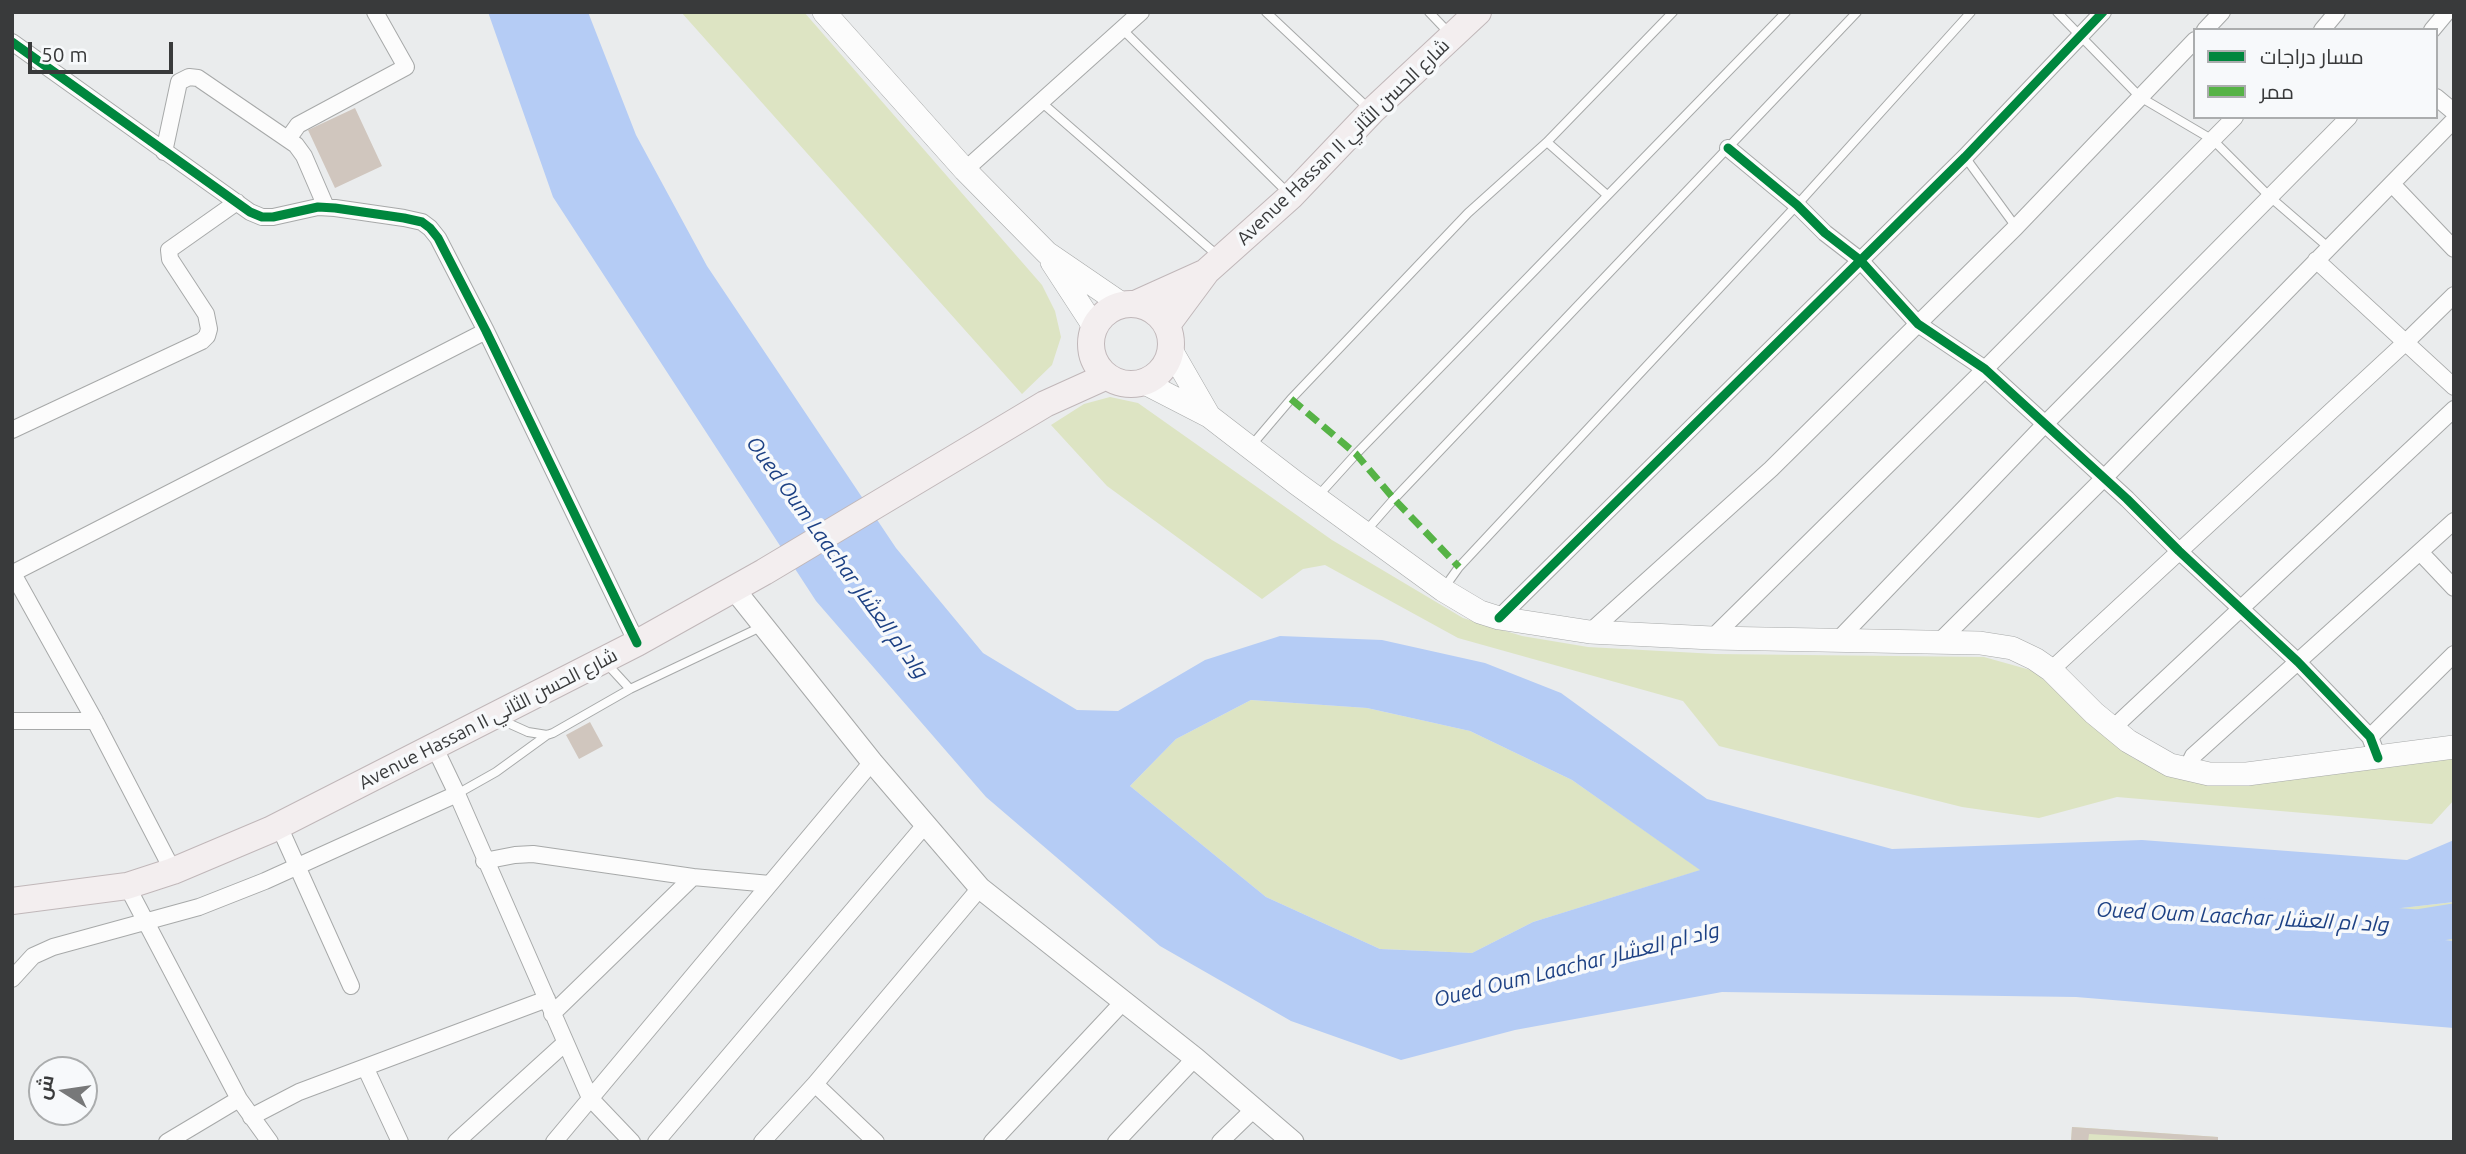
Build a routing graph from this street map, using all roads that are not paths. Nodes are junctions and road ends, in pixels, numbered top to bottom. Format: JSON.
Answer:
{"nodes":[{"id":1,"x":375,"y":12,"type":"edge"},
{"id":2,"x":824,"y":12,"type":"edge"},
{"id":3,"x":1141,"y":12,"type":"edge"},
{"id":4,"x":1266,"y":12,"type":"edge"},
{"id":5,"x":1429,"y":12,"type":"edge"},
{"id":6,"x":1478,"y":12,"type":"edge"},
{"id":7,"x":1673,"y":12,"type":"edge"},
{"id":8,"x":1786,"y":12,"type":"edge"},
{"id":9,"x":1857,"y":12,"type":"edge"},
{"id":10,"x":1971,"y":12,"type":"edge"},
{"id":11,"x":2057,"y":12,"type":"edge"},
{"id":12,"x":2103,"y":12,"type":"edge"},
{"id":13,"x":2222,"y":12,"type":"edge"},
{"id":14,"x":2337,"y":12,"type":"edge"},
{"id":15,"x":2447,"y":12,"type":"edge"},
{"id":16,"x":2207,"y":28,"type":"edge"},
{"id":17,"x":2324,"y":28,"type":"edge"},
{"id":18,"x":2434,"y":28,"type":"edge"},
{"id":19,"x":1123,"y":30,"type":"junction"},
{"id":20,"x":2081,"y":35,"type":"junction"},
{"id":21,"x":1453,"y":37,"type":"junction"},
{"id":22,"x":12,"y":41,"type":"edge"},
{"id":23,"x":2193,"y":42,"type":"edge"},
{"id":24,"x":2140,"y":97,"type":"junction"},
{"id":25,"x":2438,"y":99,"type":"edge"},
{"id":26,"x":1040,"y":101,"type":"junction"},
{"id":27,"x":1372,"y":111,"type":"junction"},
{"id":28,"x":2454,"y":112,"type":"edge"},
{"id":29,"x":2233,"y":119,"type":"edge"},
{"id":30,"x":2347,"y":119,"type":"edge"},
{"id":31,"x":2454,"y":120,"type":"edge"},
{"id":32,"x":288,"y":139,"type":"junction"},
{"id":33,"x":2213,"y":140,"type":"junction"},
{"id":34,"x":1546,"y":142,"type":"junction"},
{"id":35,"x":1728,"y":148,"type":"junction"},
{"id":36,"x":164,"y":152,"type":"junction"},
{"id":37,"x":1965,"y":157,"type":"junction"},
{"id":38,"x":965,"y":170,"type":"junction"},
{"id":39,"x":2392,"y":184,"type":"junction"},
{"id":40,"x":1608,"y":195,"type":"junction"},
{"id":41,"x":1290,"y":196,"type":"junction"},
{"id":42,"x":2270,"y":197,"type":"junction"},
{"id":43,"x":237,"y":202,"type":"junction"},
{"id":44,"x":1797,"y":205,"type":"junction"},
{"id":45,"x":327,"y":207,"type":"junction"},
{"id":46,"x":2016,"y":227,"type":"junction"},
{"id":47,"x":2328,"y":247,"type":"junction"},
{"id":48,"x":2454,"y":249,"type":"edge"},
{"id":49,"x":1047,"y":253,"type":"junction"},
{"id":50,"x":1860,"y":260,"type":"junction"},
{"id":51,"x":2316,"y":260,"type":"junction"},
{"id":52,"x":1214,"y":265,"type":"junction"},
{"id":53,"x":2454,"y":295,"type":"edge"},
{"id":54,"x":1129,"y":304,"type":"junction"},
{"id":55,"x":1918,"y":324,"type":"junction"},
{"id":56,"x":486,"y":331,"type":"junction"},
{"id":57,"x":1093,"y":337,"type":"junction"},
{"id":58,"x":1169,"y":338,"type":"junction"},
{"id":59,"x":2407,"y":341,"type":"junction"},
{"id":60,"x":1985,"y":369,"type":"junction"},
{"id":61,"x":1107,"y":376,"type":"junction"},
{"id":62,"x":1143,"y":382,"type":"junction"},
{"id":63,"x":2454,"y":387,"type":"edge"},
{"id":64,"x":1045,"y":404,"type":"junction"},
{"id":65,"x":2454,"y":409,"type":"edge"},
{"id":66,"x":1209,"y":416,"type":"junction"},
{"id":67,"x":2046,"y":424,"type":"junction"},
{"id":68,"x":12,"y":430,"type":"edge"},
{"id":69,"x":1249,"y":449,"type":"junction"},
{"id":70,"x":2104,"y":478,"type":"junction"},
{"id":71,"x":1316,"y":498,"type":"junction"},
{"id":72,"x":2454,"y":522,"type":"edge"},
{"id":73,"x":1364,"y":534,"type":"junction"},
{"id":74,"x":2179,"y":551,"type":"junction"},
{"id":75,"x":2420,"y":552,"type":"junction"},
{"id":76,"x":13,"y":572,"type":"edge"},
{"id":77,"x":2454,"y":588,"type":"edge"},
{"id":78,"x":734,"y":589,"type":"junction"},
{"id":79,"x":1443,"y":590,"type":"junction"},
{"id":80,"x":2241,"y":608,"type":"junction"},
{"id":81,"x":1499,"y":618,"type":"junction"},
{"id":82,"x":764,"y":625,"type":"junction"},
{"id":83,"x":1590,"y":632,"type":"junction"},
{"id":84,"x":1712,"y":638,"type":"junction"},
{"id":85,"x":1838,"y":640,"type":"junction"},
{"id":86,"x":1939,"y":642,"type":"junction"},
{"id":87,"x":636,"y":643,"type":"junction"},
{"id":88,"x":2454,"y":654,"type":"edge"},
{"id":89,"x":603,"y":660,"type":"junction"},
{"id":90,"x":2298,"y":662,"type":"junction"},
{"id":91,"x":2051,"y":670,"type":"junction"},
{"id":92,"x":630,"y":689,"type":"junction"},
{"id":93,"x":493,"y":716,"type":"junction"},
{"id":94,"x":95,"y":720,"type":"junction"},
{"id":95,"x":12,"y":721,"type":"edge"},
{"id":96,"x":2112,"y":729,"type":"junction"},
{"id":97,"x":547,"y":735,"type":"junction"},
{"id":98,"x":434,"y":746,"type":"junction"},
{"id":99,"x":2454,"y":747,"type":"edge"},
{"id":100,"x":2374,"y":748,"type":"junction"},
{"id":101,"x":872,"y":762,"type":"junction"},
{"id":102,"x":2186,"y":770,"type":"junction"},
{"id":103,"x":457,"y":794,"type":"junction"},
{"id":104,"x":279,"y":825,"type":"junction"},
{"id":105,"x":925,"y":825,"type":"junction"},
{"id":106,"x":484,"y":861,"type":"junction"},
{"id":107,"x":297,"y":865,"type":"junction"},
{"id":108,"x":173,"y":871,"type":"junction"},
{"id":109,"x":693,"y":877,"type":"junction"},
{"id":110,"x":770,"y":884,"type":"junction"},
{"id":111,"x":127,"y":886,"type":"junction"},
{"id":112,"x":980,"y":888,"type":"junction"},
{"id":113,"x":12,"y":901,"type":"edge"},
{"id":114,"x":143,"y":921,"type":"junction"},
{"id":115,"x":12,"y":979,"type":"edge"},
{"id":116,"x":351,"y":986,"type":"dead end"},
{"id":117,"x":1123,"y":1002,"type":"junction"},
{"id":118,"x":549,"y":1006,"type":"junction"},
{"id":119,"x":565,"y":1043,"type":"junction"},
{"id":120,"x":1195,"y":1058,"type":"junction"},
{"id":121,"x":366,"y":1069,"type":"junction"},
{"id":122,"x":815,"y":1084,"type":"junction"},
{"id":123,"x":590,"y":1098,"type":"junction"},
{"id":124,"x":239,"y":1099,"type":"junction"},
{"id":125,"x":1254,"y":1109,"type":"junction"},
{"id":126,"x":251,"y":1117,"type":"junction"},
{"id":127,"x":167,"y":1142,"type":"edge"},
{"id":128,"x":270,"y":1142,"type":"edge"},
{"id":129,"x":400,"y":1142,"type":"edge"},
{"id":130,"x":456,"y":1142,"type":"edge"},
{"id":131,"x":554,"y":1142,"type":"edge"},
{"id":132,"x":632,"y":1142,"type":"edge"},
{"id":133,"x":656,"y":1142,"type":"edge"},
{"id":134,"x":762,"y":1142,"type":"edge"},
{"id":135,"x":876,"y":1142,"type":"edge"},
{"id":136,"x":992,"y":1142,"type":"edge"},
{"id":137,"x":1116,"y":1142,"type":"edge"},
{"id":138,"x":1220,"y":1142,"type":"edge"},
{"id":139,"x":1293,"y":1142,"type":"edge"}],
"edges":[{"from":1,"to":32,"type":"street"},
{"from":2,"to":38,"type":"main road"},
{"from":3,"to":19,"type":"street"},
{"from":4,"to":27,"type":"lane"},
{"from":5,"to":21,"type":"lane"},
{"from":6,"to":21,"type":"main road","name":"Avenue Hassan II شارع الحسن الثاني"},
{"from":7,"to":34,"type":"lane"},
{"from":8,"to":40,"type":"lane"},
{"from":9,"to":35,"type":"lane"},
{"from":10,"to":44,"type":"lane"},
{"from":11,"to":20,"type":"lane"},
{"from":12,"to":20,"type":"street"},
{"from":13,"to":16,"type":"street"},
{"from":14,"to":17,"type":"street"},
{"from":15,"to":18,"type":"street"},
{"from":19,"to":26,"type":"street"},
{"from":19,"to":41,"type":"lane"},
{"from":20,"to":24,"type":"lane"},
{"from":20,"to":37,"type":"street"},
{"from":21,"to":27,"type":"main road","name":"Avenue Hassan II شارع الحسن الثاني"},
{"from":22,"to":36,"type":"street"},
{"from":23,"to":24,"type":"street"},
{"from":24,"to":33,"type":"lane"},
{"from":24,"to":46,"type":"street"},
{"from":25,"to":28,"type":"street"},
{"from":26,"to":38,"type":"street"},
{"from":26,"to":52,"type":"lane"},
{"from":27,"to":41,"type":"main road","name":"Avenue Hassan II شارع الحسن الثاني"},
{"from":29,"to":33,"type":"street"},
{"from":30,"to":42,"type":"street"},
{"from":31,"to":39,"type":"street"},
{"from":32,"to":36,"type":"street"},
{"from":32,"to":45,"type":"street"},
{"from":33,"to":42,"type":"lane"},
{"from":33,"to":60,"type":"street"},
{"from":34,"to":40,"type":"lane"},
{"from":34,"to":69,"type":"lane"},
{"from":35,"to":44,"type":"street"},
{"from":35,"to":73,"type":"lane"},
{"from":36,"to":43,"type":"street"},
{"from":37,"to":46,"type":"lane"},
{"from":37,"to":50,"type":"street"},
{"from":38,"to":49,"type":"main road"},
{"from":39,"to":47,"type":"street"},
{"from":39,"to":48,"type":"street"},
{"from":40,"to":71,"type":"lane"},
{"from":41,"to":52,"type":"main road","name":"Avenue Hassan II شارع الحسن الثاني"},
{"from":42,"to":47,"type":"lane"},
{"from":42,"to":67,"type":"street"},
{"from":43,"to":45,"type":"street"},
{"from":43,"to":68,"type":"street"},
{"from":44,"to":50,"type":"street"},
{"from":44,"to":79,"type":"lane"},
{"from":45,"to":56,"type":"street"},
{"from":46,"to":55,"type":"street"},
{"from":47,"to":51,"type":"street"},
{"from":49,"to":54,"type":"main road"},
{"from":49,"to":57,"type":"main road"},
{"from":50,"to":55,"type":"street"},
{"from":50,"to":81,"type":"street"},
{"from":51,"to":59,"type":"street"},
{"from":51,"to":70,"type":"street"},
{"from":52,"to":54,"type":"main road","name":"Avenue Hassan II شارع الحسن الثاني"},
{"from":52,"to":58,"type":"main road","name":"Avenue Hassan II شارع الحسن الثاني"},
{"from":53,"to":59,"type":"street"},
{"from":54,"to":57,"type":"main road","name":"Avenue Hassan II شارع الحسن الثاني"},
{"from":54,"to":58,"type":"main road"},
{"from":55,"to":60,"type":"street"},
{"from":55,"to":83,"type":"street"},
{"from":56,"to":76,"type":"street"},
{"from":56,"to":87,"type":"street"},
{"from":57,"to":61,"type":"main road"},
{"from":57,"to":64,"type":"main road","name":"Avenue Hassan II شارع الحسن الثاني"},
{"from":58,"to":62,"type":"main road","name":"Avenue Hassan II شارع الحسن الثاني"},
{"from":58,"to":66,"type":"main road"},
{"from":59,"to":63,"type":"street"},
{"from":59,"to":74,"type":"street"},
{"from":60,"to":67,"type":"street"},
{"from":60,"to":84,"type":"street"},
{"from":61,"to":62,"type":"main road"},
{"from":61,"to":64,"type":"main road","name":"Avenue Hassan II شارع الحسن الثاني"},
{"from":62,"to":66,"type":"main road"},
{"from":64,"to":78,"type":"main road","name":"Avenue Hassan II شارع الحسن الثاني"},
{"from":65,"to":80,"type":"street"},
{"from":66,"to":69,"type":"main road"},
{"from":67,"to":70,"type":"street"},
{"from":67,"to":85,"type":"street"},
{"from":69,"to":71,"type":"main road"},
{"from":70,"to":74,"type":"street"},
{"from":70,"to":86,"type":"street"},
{"from":71,"to":73,"type":"main road"},
{"from":72,"to":75,"type":"street"},
{"from":73,"to":79,"type":"main road"},
{"from":74,"to":80,"type":"street"},
{"from":74,"to":91,"type":"street"},
{"from":75,"to":77,"type":"street"},
{"from":75,"to":90,"type":"street"},
{"from":76,"to":94,"type":"street"},
{"from":78,"to":82,"type":"street"},
{"from":78,"to":87,"type":"main road","name":"Avenue Hassan II شارع الحسن الثاني"},
{"from":79,"to":81,"type":"main road"},
{"from":80,"to":90,"type":"street"},
{"from":80,"to":96,"type":"street"},
{"from":81,"to":83,"type":"main road"},
{"from":82,"to":92,"type":"lane"},
{"from":82,"to":101,"type":"street"},
{"from":83,"to":84,"type":"main road"},
{"from":84,"to":85,"type":"main road"},
{"from":85,"to":86,"type":"main road"},
{"from":86,"to":91,"type":"main road"},
{"from":87,"to":89,"type":"main road","name":"Avenue Hassan II شارع الحسن الثاني"},
{"from":88,"to":100,"type":"street"},
{"from":89,"to":92,"type":"lane"},
{"from":89,"to":93,"type":"main road","name":"Avenue Hassan II شارع الحسن الثاني"},
{"from":90,"to":100,"type":"street"},
{"from":90,"to":102,"type":"street"},
{"from":91,"to":96,"type":"main road"},
{"from":92,"to":97,"type":"lane"},
{"from":93,"to":97,"type":"lane"},
{"from":93,"to":98,"type":"main road","name":"Avenue Hassan II شارع الحسن الثاني"},
{"from":94,"to":95,"type":"street"},
{"from":94,"to":108,"type":"street"},
{"from":96,"to":102,"type":"main road"},
{"from":97,"to":103,"type":"lane"},
{"from":98,"to":103,"type":"street"},
{"from":98,"to":104,"type":"main road","name":"Avenue Hassan II شارع الحسن الثاني"},
{"from":99,"to":100,"type":"main road"},
{"from":100,"to":102,"type":"main road"},
{"from":101,"to":105,"type":"street"},
{"from":101,"to":110,"type":"street"},
{"from":103,"to":106,"type":"street"},
{"from":103,"to":107,"type":"street"},
{"from":104,"to":107,"type":"street"},
{"from":104,"to":108,"type":"main road","name":"Avenue Hassan II شارع الحسن الثاني"},
{"from":105,"to":112,"type":"street"},
{"from":105,"to":133,"type":"street"},
{"from":106,"to":109,"type":"street"},
{"from":106,"to":118,"type":"street"},
{"from":107,"to":114,"type":"street"},
{"from":107,"to":116,"type":"street"},
{"from":108,"to":111,"type":"main road","name":"Avenue Hassan II شارع الحسن الثاني"},
{"from":109,"to":110,"type":"street"},
{"from":109,"to":118,"type":"street"},
{"from":110,"to":123,"type":"street"},
{"from":111,"to":113,"type":"main road","name":"Avenue Hassan II شارع الحسن الثاني"},
{"from":111,"to":114,"type":"street"},
{"from":112,"to":117,"type":"street"},
{"from":112,"to":122,"type":"street"},
{"from":114,"to":115,"type":"street"},
{"from":114,"to":124,"type":"street"},
{"from":117,"to":120,"type":"street"},
{"from":117,"to":136,"type":"street"},
{"from":118,"to":119,"type":"street"},
{"from":118,"to":121,"type":"street"},
{"from":119,"to":123,"type":"street"},
{"from":119,"to":130,"type":"street"},
{"from":120,"to":125,"type":"street"},
{"from":120,"to":137,"type":"street"},
{"from":121,"to":126,"type":"street"},
{"from":121,"to":129,"type":"street"},
{"from":122,"to":134,"type":"street"},
{"from":122,"to":135,"type":"street"},
{"from":123,"to":131,"type":"street"},
{"from":123,"to":132,"type":"street"},
{"from":124,"to":126,"type":"street"},
{"from":124,"to":127,"type":"street"},
{"from":125,"to":138,"type":"street"},
{"from":125,"to":139,"type":"street"},
{"from":126,"to":128,"type":"street"}]}
